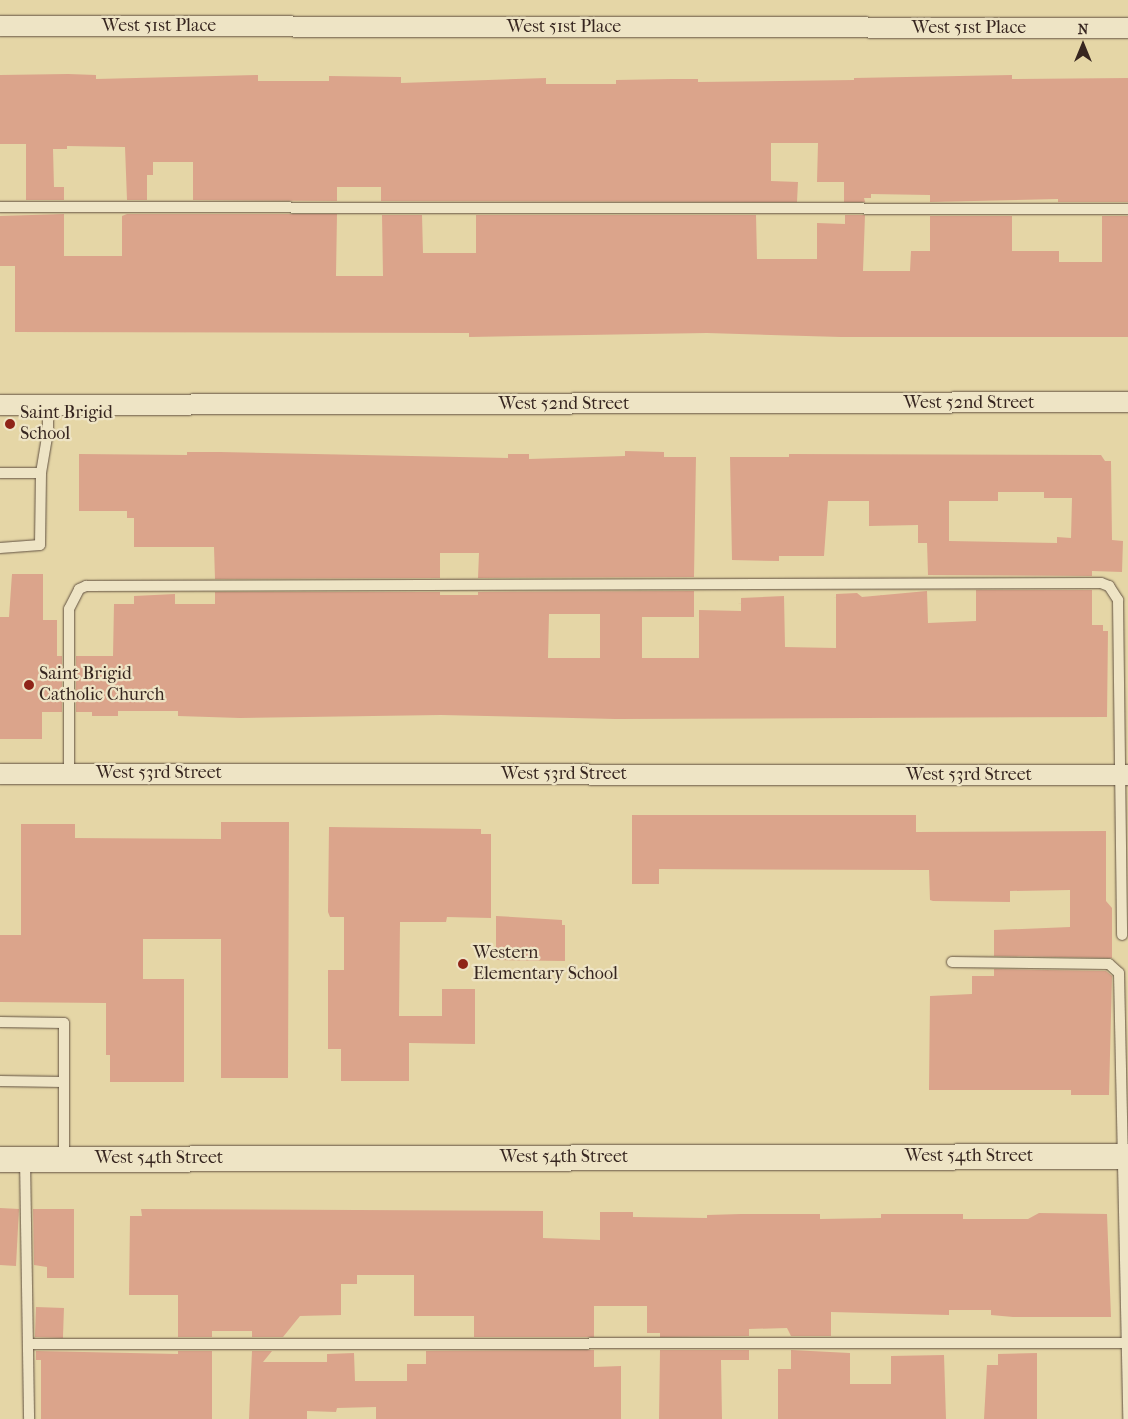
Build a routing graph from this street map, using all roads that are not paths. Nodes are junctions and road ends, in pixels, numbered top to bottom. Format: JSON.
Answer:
{"nodes":[{"id":1,"x":0,"y":26,"type":"edge"},
{"id":2,"x":1128,"y":28,"type":"edge"},
{"id":3,"x":0,"y":207,"type":"edge"},
{"id":4,"x":1128,"y":209,"type":"edge"},
{"id":5,"x":1128,"y":402,"type":"edge"},
{"id":6,"x":0,"y":405,"type":"edge"},
{"id":7,"x":48,"y":405,"type":"junction"},
{"id":8,"x":0,"y":473,"type":"edge"},
{"id":9,"x":40,"y":473,"type":"junction"},
{"id":10,"x":0,"y":548,"type":"edge"},
{"id":11,"x":69,"y":773,"type":"junction"},
{"id":12,"x":0,"y":774,"type":"edge"},
{"id":13,"x":1123,"y":776,"type":"edge"},
{"id":14,"x":1122,"y":935,"type":"dead end"},
{"id":15,"x":952,"y":962,"type":"dead end"},
{"id":16,"x":0,"y":1022,"type":"edge"},
{"id":17,"x":0,"y":1081,"type":"edge"},
{"id":18,"x":63,"y":1082,"type":"junction"},
{"id":19,"x":1126,"y":1156,"type":"edge"},
{"id":20,"x":64,"y":1158,"type":"junction"},
{"id":21,"x":0,"y":1159,"type":"edge"},
{"id":22,"x":25,"y":1159,"type":"junction"},
{"id":23,"x":1127,"y":1343,"type":"junction"},
{"id":24,"x":28,"y":1344,"type":"junction"},
{"id":25,"x":29,"y":1419,"type":"edge"},
{"id":26,"x":1128,"y":1419,"type":"edge"}],
"edges":[{"from":1,"to":2,"type":"street","name":"West 51st Place"},
{"from":3,"to":4,"type":"lane"},
{"from":5,"to":7,"type":"street","name":"West 52nd Street"},
{"from":6,"to":7,"type":"street","name":"West 52nd Street"},
{"from":7,"to":9,"type":"lane"},
{"from":8,"to":9,"type":"lane"},
{"from":9,"to":10,"type":"lane"},
{"from":11,"to":12,"type":"street","name":"West 53rd Street"},
{"from":11,"to":13,"type":"street","name":"West 53rd Street"},
{"from":11,"to":13,"type":"lane"},
{"from":13,"to":14,"type":"lane"},
{"from":15,"to":19,"type":"lane"},
{"from":16,"to":18,"type":"lane"},
{"from":17,"to":18,"type":"lane"},
{"from":18,"to":20,"type":"lane"},
{"from":19,"to":20,"type":"street","name":"West 54th Street"},
{"from":19,"to":23,"type":"lane"},
{"from":20,"to":22,"type":"street","name":"West 54th Street"},
{"from":21,"to":22,"type":"street","name":"West 54th Street"},
{"from":22,"to":24,"type":"lane"},
{"from":23,"to":24,"type":"lane"},
{"from":23,"to":26,"type":"lane"},
{"from":24,"to":25,"type":"lane"}]}
